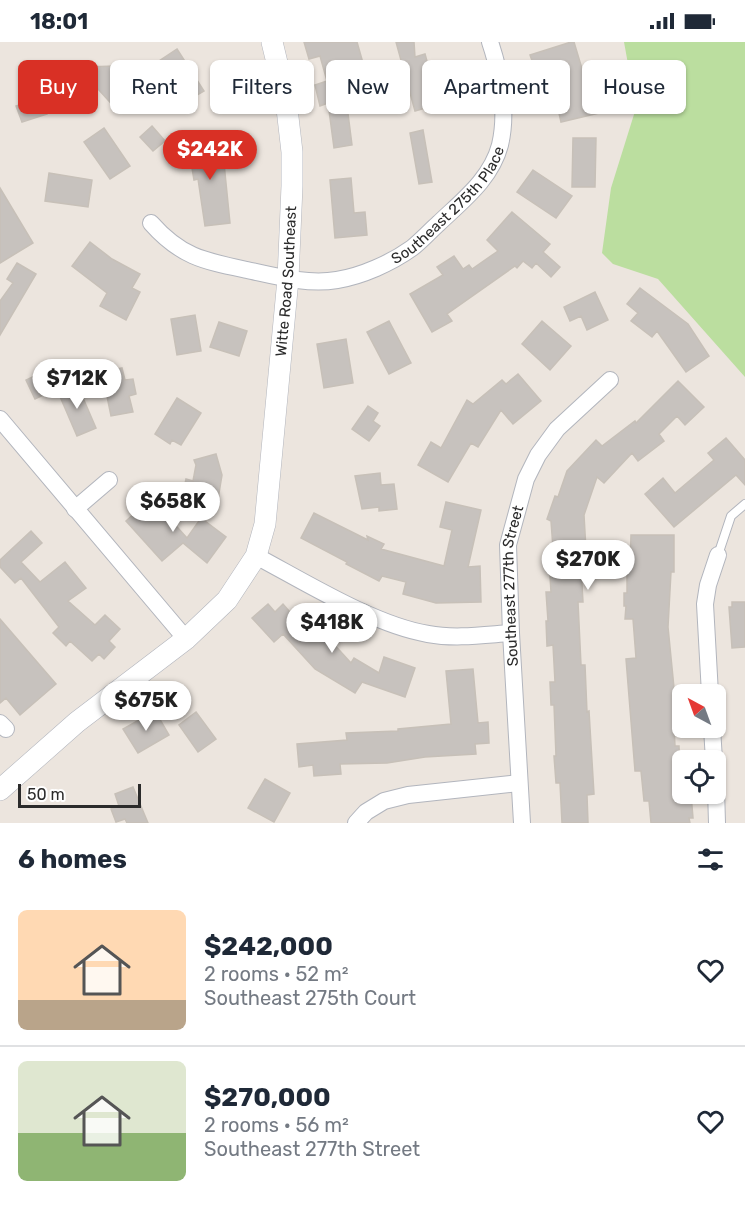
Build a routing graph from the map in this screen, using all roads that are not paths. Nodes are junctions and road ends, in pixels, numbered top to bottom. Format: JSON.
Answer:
{"nodes":[{"id":1,"x":272,"y":42,"type":"edge"},
{"id":2,"x":490,"y":42,"type":"edge"},
{"id":3,"x":151,"y":223,"type":"dead end"},
{"id":4,"x":288,"y":279,"type":"junction"},
{"id":5,"x":610,"y":380,"type":"dead end"},
{"id":6,"x":0,"y":419,"type":"edge"},
{"id":7,"x":109,"y":480,"type":"dead end"},
{"id":8,"x":745,"y":504,"type":"edge"},
{"id":9,"x":75,"y":509,"type":"junction"},
{"id":10,"x":718,"y":555,"type":"joint"},
{"id":11,"x":256,"y":556,"type":"junction"},
{"id":12,"x":511,"y":633,"type":"junction"},
{"id":13,"x":186,"y":639,"type":"junction"},
{"id":14,"x":709,"y":684,"type":"edge"},
{"id":15,"x":519,"y":783,"type":"junction"},
{"id":16,"x":0,"y":790,"type":"edge"},
{"id":17,"x":716,"y":804,"type":"edge"},
{"id":18,"x":356,"y":823,"type":"edge"},
{"id":19,"x":522,"y":823,"type":"edge"},
{"id":20,"x":717,"y":823,"type":"edge"}],
"edges":[{"from":1,"to":4,"type":"street","name":"Witte Road Southeast"},
{"from":2,"to":4,"type":"street","name":"Southeast 275th Place"},
{"from":3,"to":4,"type":"street","name":"Southeast 275th Place"},
{"from":4,"to":11,"type":"street","name":"Witte Road Southeast"},
{"from":5,"to":12,"type":"street","name":"Southeast 277th Street"},
{"from":6,"to":9,"type":"street"},
{"from":7,"to":9,"type":"street"},
{"from":8,"to":10,"type":"lane"},
{"from":9,"to":13,"type":"street"},
{"from":10,"to":14,"type":"street"},
{"from":11,"to":12,"type":"street"},
{"from":11,"to":13,"type":"street","name":"Witte Road Southeast"},
{"from":12,"to":15,"type":"street","name":"Southeast 277th Street"},
{"from":13,"to":16,"type":"street","name":"Witte Road Southeast"},
{"from":15,"to":18,"type":"street"},
{"from":15,"to":19,"type":"street","name":"Southeast 277th Street"},
{"from":17,"to":20,"type":"street"}]}
